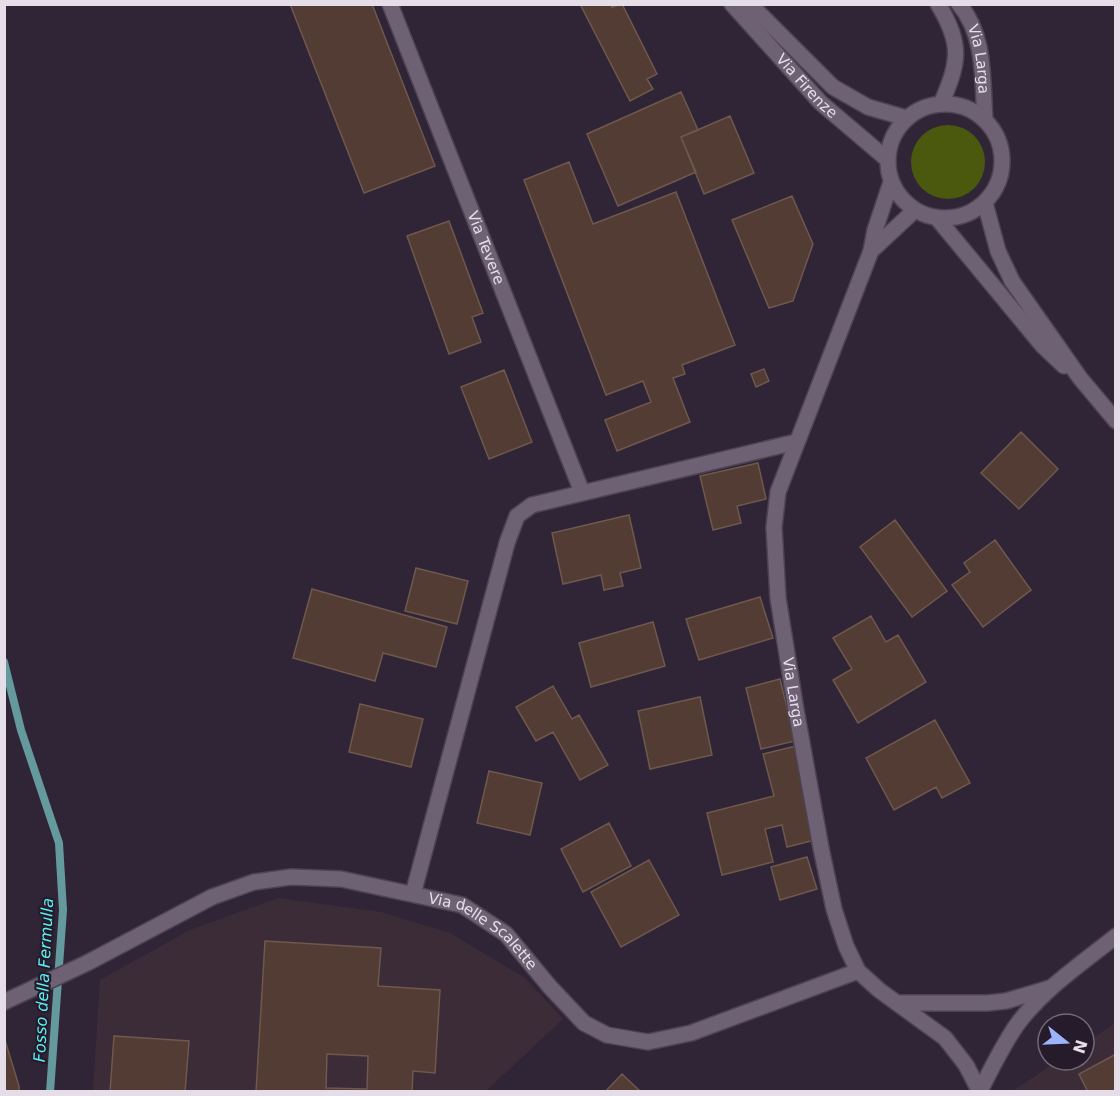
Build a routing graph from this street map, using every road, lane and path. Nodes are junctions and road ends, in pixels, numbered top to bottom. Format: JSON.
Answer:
{"nodes":[{"id":1,"x":390,"y":4,"type":"edge"},
{"id":2,"x":732,"y":4,"type":"edge"},
{"id":3,"x":750,"y":4,"type":"edge"},
{"id":4,"x":938,"y":4,"type":"edge"},
{"id":5,"x":959,"y":4,"type":"edge"},
{"id":6,"x":941,"y":104,"type":"junction"},
{"id":7,"x":906,"y":118,"type":"junction"},
{"id":8,"x":985,"y":119,"type":"junction"},
{"id":9,"x":888,"y":160,"type":"junction"},
{"id":10,"x":891,"y":182,"type":"junction"},
{"id":11,"x":985,"y":203,"type":"junction"},
{"id":12,"x":915,"y":210,"type":"junction"},
{"id":13,"x":937,"y":218,"type":"junction"},
{"id":14,"x":871,"y":252,"type":"junction"},
{"id":15,"x":1080,"y":378,"type":"junction"},
{"id":16,"x":1116,"y":421,"type":"edge"},
{"id":17,"x":796,"y":442,"type":"junction"},
{"id":18,"x":582,"y":492,"type":"junction"},
{"id":19,"x":413,"y":894,"type":"junction"},
{"id":20,"x":1116,"y":936,"type":"edge"},
{"id":21,"x":858,"y":971,"type":"junction"},
{"id":22,"x":1053,"y":987,"type":"junction"},
{"id":23,"x":4,"y":1002,"type":"edge"},
{"id":24,"x":897,"y":1003,"type":"junction"},
{"id":25,"x":980,"y":1091,"type":"edge"}],
"edges":[{"from":1,"to":18,"type":"street","name":"Via Tevere"},
{"from":2,"to":9,"type":"street","name":"Via Firenze"},
{"from":3,"to":7,"type":"street","name":"Via Firenze"},
{"from":4,"to":6,"type":"street","name":"Via Larga"},
{"from":5,"to":8,"type":"street","name":"Via Larga"},
{"from":6,"to":7,"type":"street"},
{"from":6,"to":8,"type":"street"},
{"from":7,"to":9,"type":"street"},
{"from":8,"to":11,"type":"street"},
{"from":9,"to":10,"type":"street"},
{"from":10,"to":12,"type":"street"},
{"from":10,"to":14,"type":"street","name":"Via Larga"},
{"from":11,"to":13,"type":"street"},
{"from":11,"to":15,"type":"street"},
{"from":12,"to":13,"type":"street"},
{"from":12,"to":14,"type":"street","name":"Via Larga"},
{"from":13,"to":15,"type":"street"},
{"from":14,"to":17,"type":"street","name":"Via Larga"},
{"from":15,"to":16,"type":"street"},
{"from":17,"to":18,"type":"street"},
{"from":17,"to":21,"type":"street","name":"Via Larga"},
{"from":18,"to":19,"type":"street"},
{"from":19,"to":21,"type":"street","name":"Via delle Scalette"},
{"from":19,"to":23,"type":"street","name":"Via delle Scalette"},
{"from":20,"to":22,"type":"street"},
{"from":21,"to":24,"type":"street","name":"Via Larga"},
{"from":22,"to":24,"type":"street"},
{"from":22,"to":25,"type":"street"},
{"from":24,"to":25,"type":"street","name":"Via Larga"}]}
